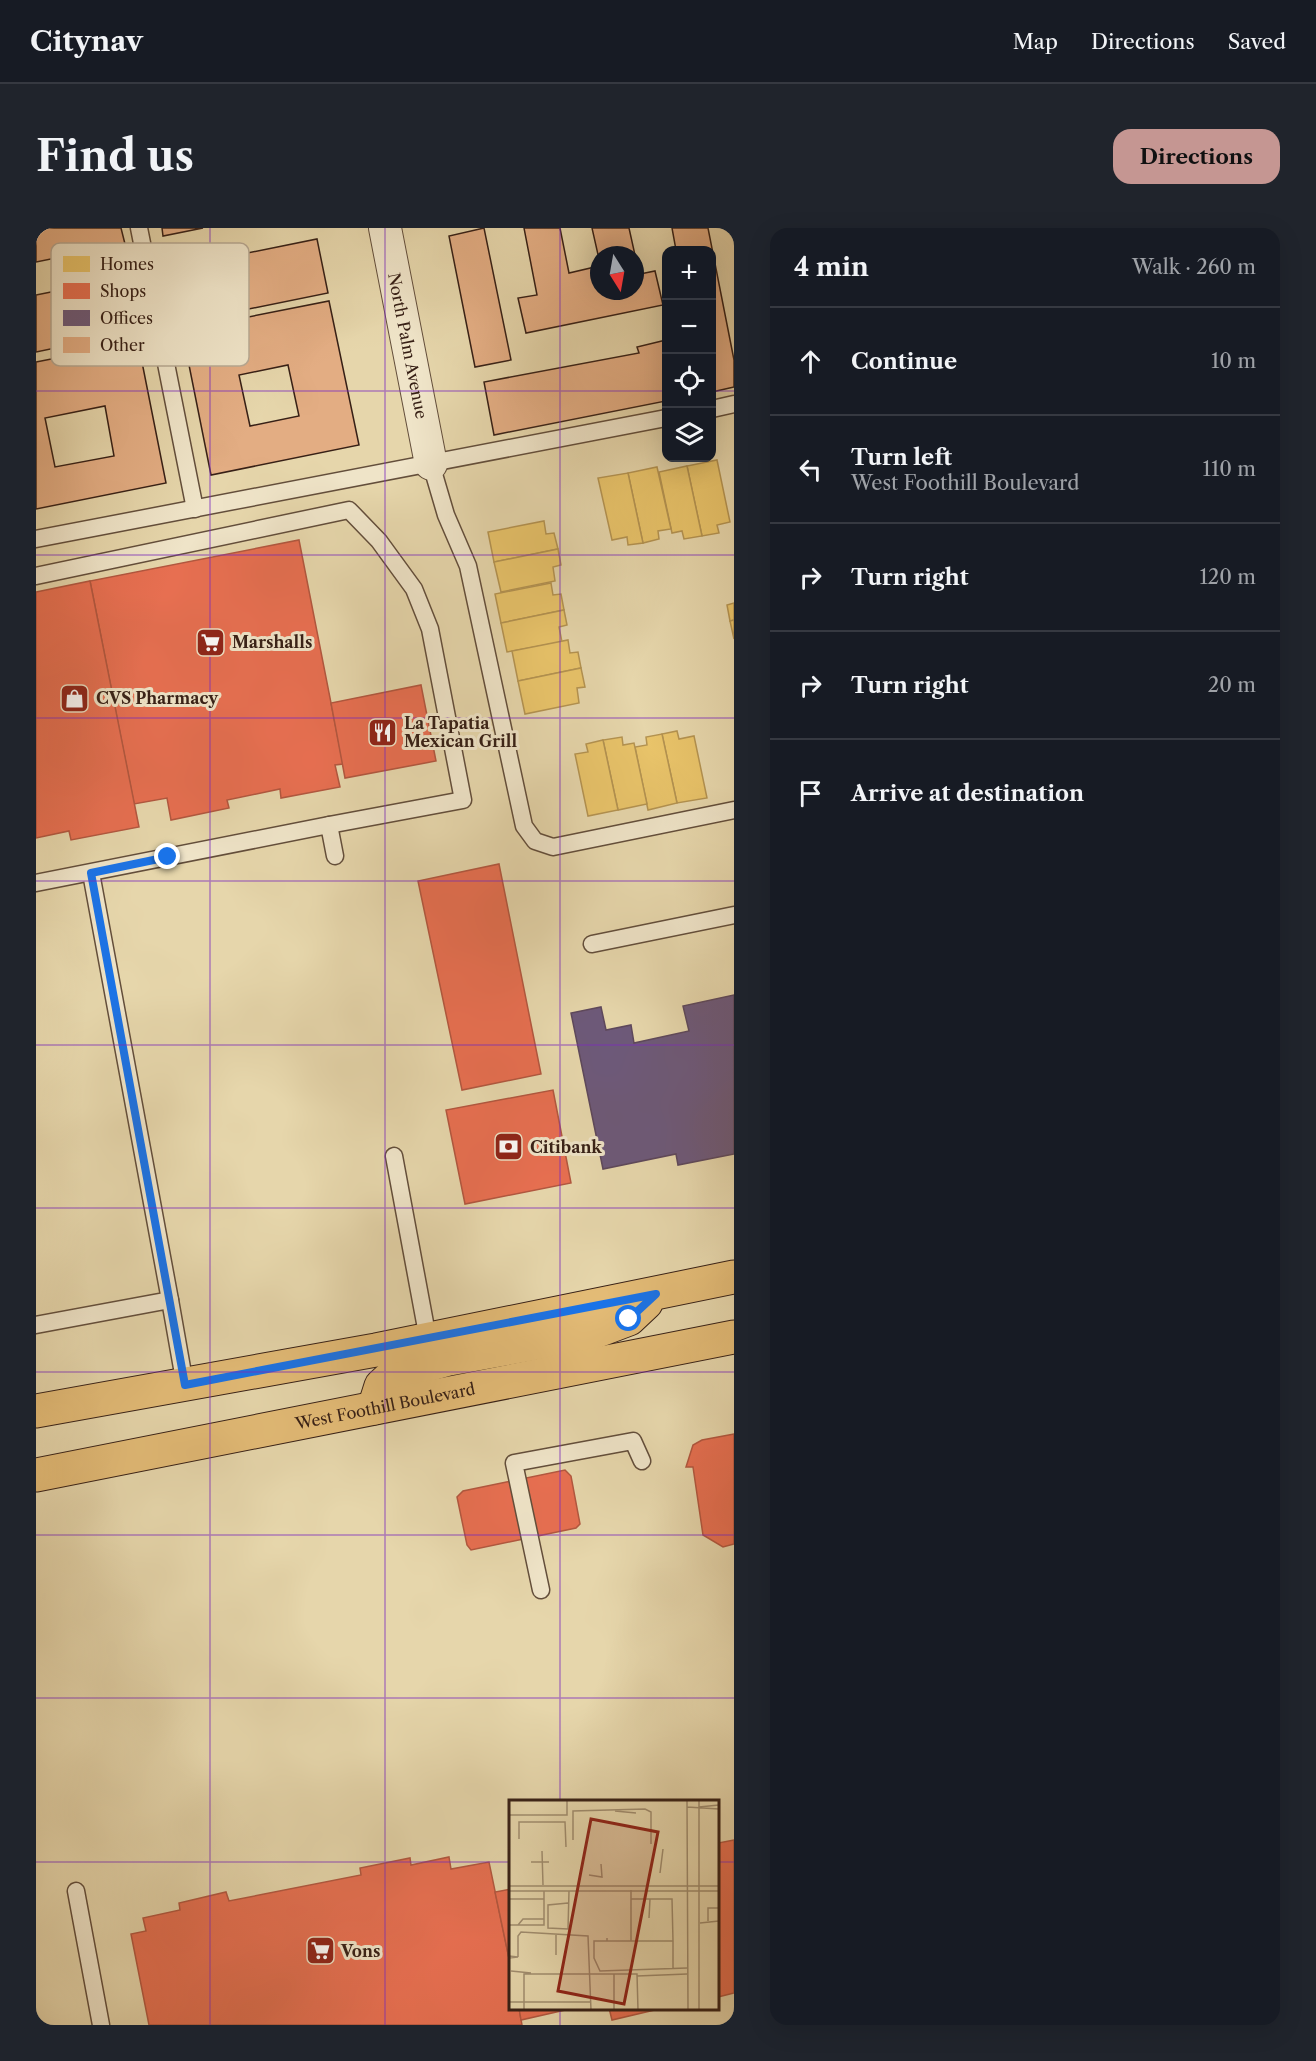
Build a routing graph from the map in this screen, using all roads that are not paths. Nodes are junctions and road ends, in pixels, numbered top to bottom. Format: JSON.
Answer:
{"nodes":[{"id":1,"x":139,"y":228,"type":"edge"},
{"id":2,"x":384,"y":228,"type":"edge"},
{"id":3,"x":142,"y":243,"type":"edge"},
{"id":4,"x":167,"y":366,"type":"edge"},
{"id":5,"x":734,"y":404,"type":"edge"},
{"id":6,"x":716,"y":408,"type":"edge"},
{"id":7,"x":662,"y":419,"type":"edge"},
{"id":8,"x":431,"y":464,"type":"junction"},
{"id":9,"x":195,"y":508,"type":"junction"},
{"id":10,"x":36,"y":538,"type":"edge"},
{"id":11,"x":36,"y":576,"type":"edge"},
{"id":12,"x":734,"y":810,"type":"edge"},
{"id":13,"x":329,"y":825,"type":"junction"},
{"id":14,"x":335,"y":856,"type":"dead end"},
{"id":15,"x":91,"y":873,"type":"junction"},
{"id":16,"x":36,"y":883,"type":"edge"},
{"id":17,"x":734,"y":915,"type":"edge"},
{"id":18,"x":592,"y":944,"type":"dead end"},
{"id":19,"x":394,"y":1156,"type":"dead end"},
{"id":20,"x":734,"y":1276,"type":"edge"},
{"id":21,"x":656,"y":1294,"type":"junction"},
{"id":22,"x":170,"y":1300,"type":"junction"},
{"id":23,"x":36,"y":1325,"type":"edge"},
{"id":24,"x":734,"y":1337,"type":"edge"},
{"id":25,"x":428,"y":1339,"type":"junction"},
{"id":26,"x":185,"y":1385,"type":"junction"},
{"id":27,"x":374,"y":1408,"type":"junction"},
{"id":28,"x":36,"y":1411,"type":"edge"},
{"id":29,"x":642,"y":1461,"type":"dead end"},
{"id":30,"x":36,"y":1475,"type":"edge"},
{"id":31,"x":541,"y":1590,"type":"dead end"},
{"id":32,"x":76,"y":1890,"type":"dead end"},
{"id":33,"x":101,"y":2025,"type":"edge"}],
"edges":[{"from":1,"to":3,"type":"lane"},
{"from":2,"to":8,"type":"street","name":"North Palm Avenue"},
{"from":4,"to":9,"type":"lane"},
{"from":5,"to":6,"type":"lane"},
{"from":7,"to":8,"type":"lane"},
{"from":8,"to":9,"type":"lane"},
{"from":8,"to":12,"type":"lane"},
{"from":9,"to":10,"type":"lane"},
{"from":11,"to":13,"type":"lane"},
{"from":13,"to":14,"type":"lane"},
{"from":13,"to":15,"type":"lane"},
{"from":15,"to":16,"type":"lane"},
{"from":15,"to":22,"type":"lane"},
{"from":17,"to":18,"type":"lane"},
{"from":19,"to":25,"type":"lane"},
{"from":20,"to":21,"type":"main road"},
{"from":21,"to":25,"type":"main road"},
{"from":21,"to":27,"type":"main road"},
{"from":22,"to":23,"type":"lane"},
{"from":22,"to":26,"type":"lane"},
{"from":24,"to":27,"type":"main road","name":"West Foothill Boulevard"},
{"from":25,"to":26,"type":"main road"},
{"from":26,"to":28,"type":"main road"},
{"from":27,"to":30,"type":"main road","name":"West Foothill Boulevard"},
{"from":29,"to":31,"type":"lane"},
{"from":32,"to":33,"type":"lane"}]}
